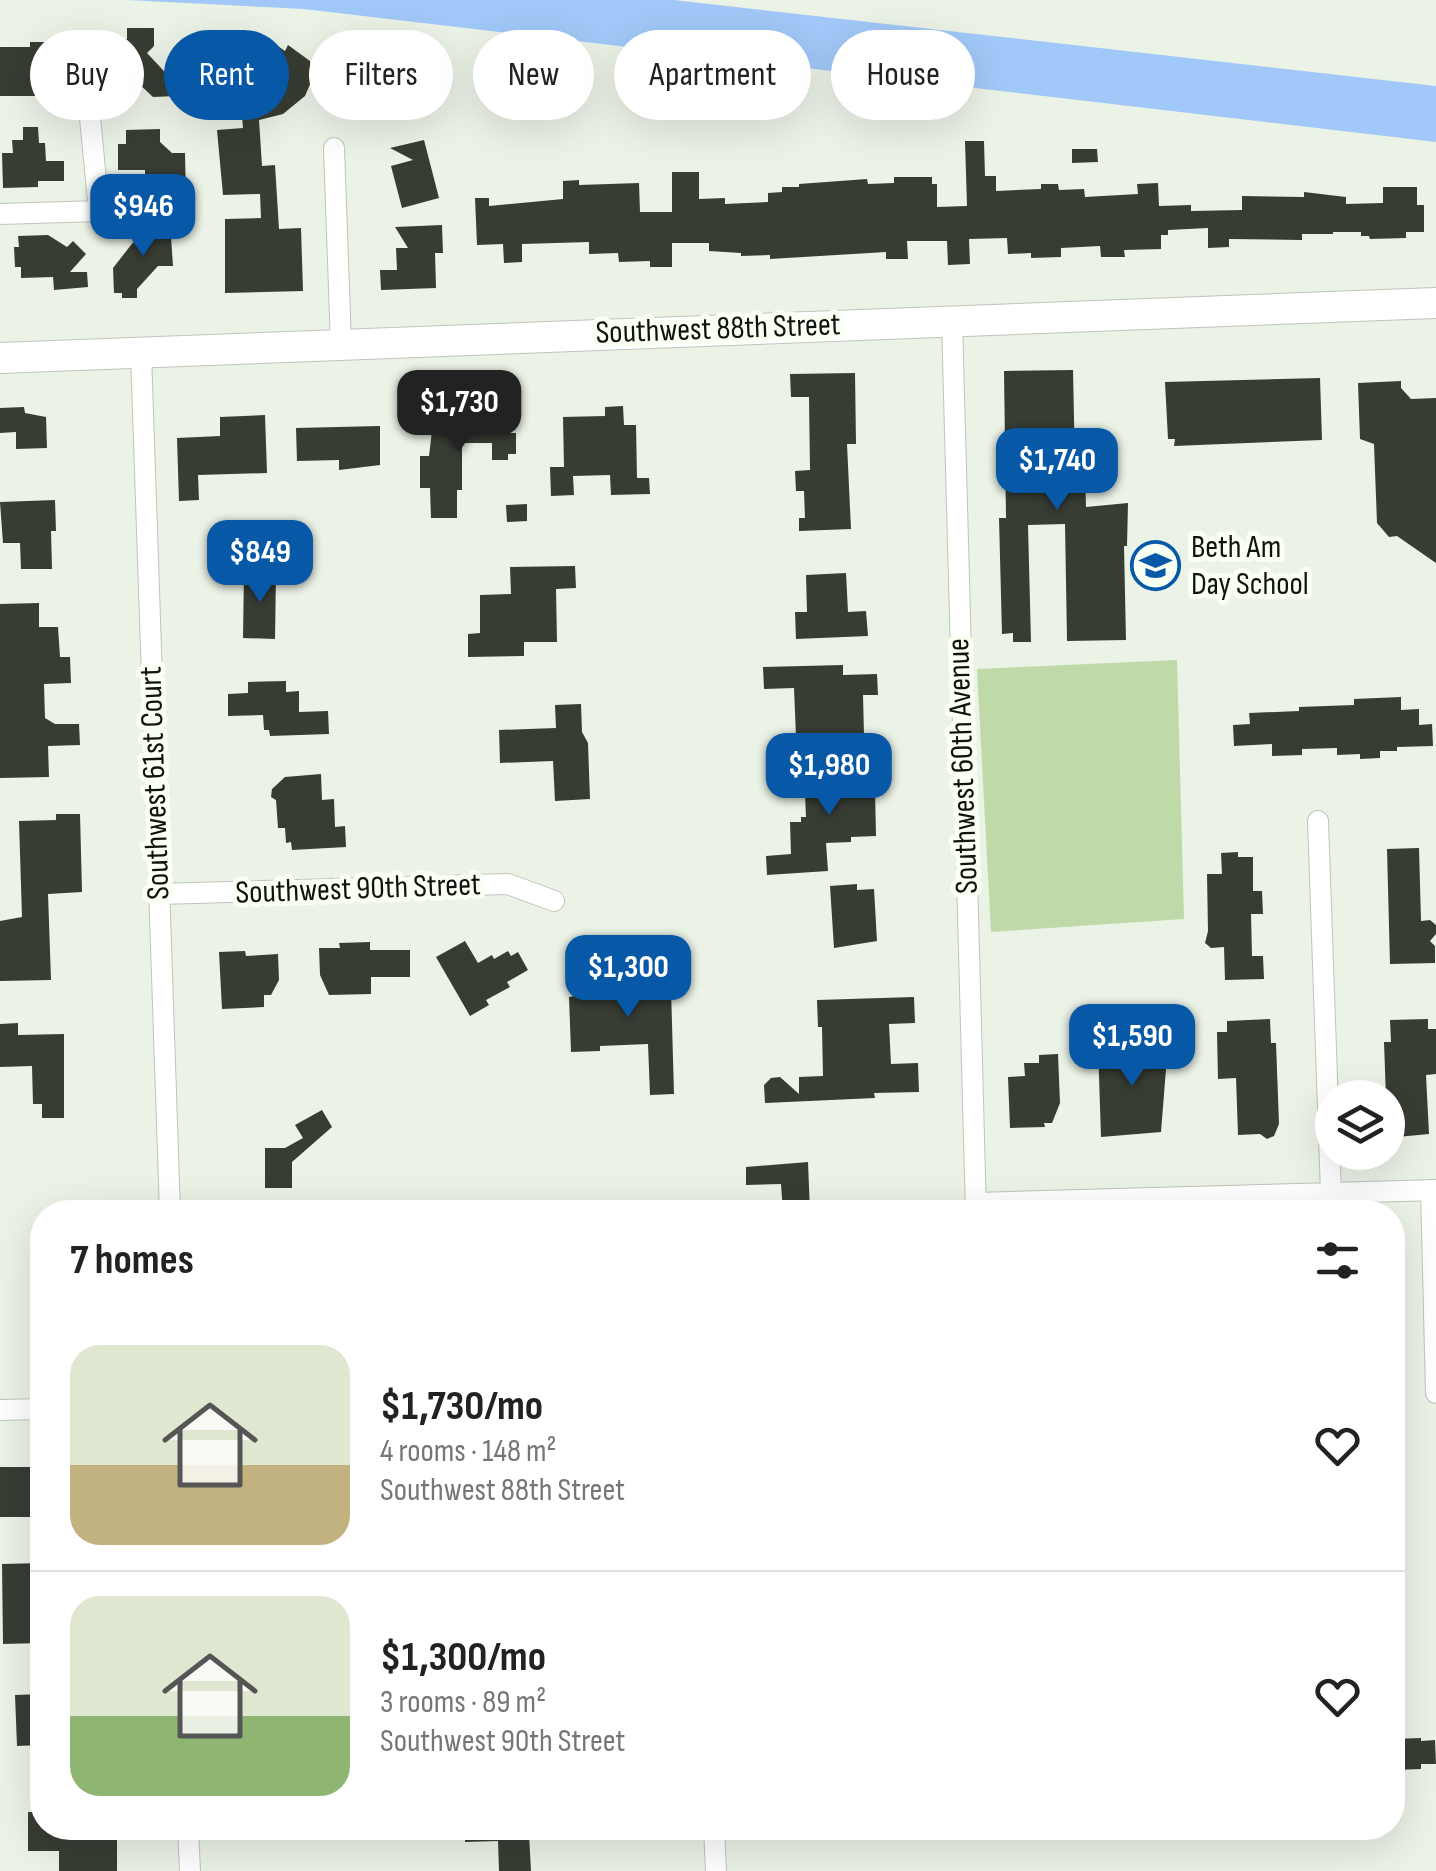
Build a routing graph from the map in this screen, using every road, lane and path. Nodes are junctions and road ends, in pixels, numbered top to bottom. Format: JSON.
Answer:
{"nodes":[{"id":1,"x":90,"y":120,"type":"edge"},
{"id":2,"x":334,"y":148,"type":"dead end"},
{"id":3,"x":0,"y":214,"type":"edge"},
{"id":4,"x":1436,"y":302,"type":"edge"},
{"id":5,"x":952,"y":320,"type":"junction"},
{"id":6,"x":341,"y":345,"type":"junction"},
{"id":7,"x":141,"y":353,"type":"junction"},
{"id":8,"x":0,"y":358,"type":"edge"},
{"id":9,"x":1318,"y":821,"type":"dead end"},
{"id":10,"x":159,"y":894,"type":"junction"},
{"id":11,"x":554,"y":901,"type":"dead end"},
{"id":12,"x":1433,"y":1190,"type":"edge"},
{"id":13,"x":1332,"y":1193,"type":"junction"},
{"id":14,"x":170,"y":1200,"type":"edge"},
{"id":15,"x":976,"y":1200,"type":"edge"},
{"id":16,"x":1226,"y":1200,"type":"edge"},
{"id":17,"x":1436,"y":1392,"type":"edge"},
{"id":18,"x":30,"y":1409,"type":"edge"},
{"id":19,"x":0,"y":1410,"type":"edge"},
{"id":20,"x":189,"y":1840,"type":"edge"},
{"id":21,"x":715,"y":1840,"type":"edge"},
{"id":22,"x":190,"y":1871,"type":"edge"},
{"id":23,"x":716,"y":1871,"type":"edge"}],
"edges":[{"from":1,"to":3,"type":"street"},
{"from":2,"to":6,"type":"street"},
{"from":4,"to":5,"type":"street","name":"Southwest 88th Street"},
{"from":5,"to":6,"type":"street","name":"Southwest 88th Street"},
{"from":5,"to":15,"type":"street","name":"Southwest 60th Avenue"},
{"from":6,"to":7,"type":"street","name":"Southwest 88th Street"},
{"from":7,"to":8,"type":"street","name":"Southwest 88th Street"},
{"from":7,"to":10,"type":"street","name":"Southwest 61st Court"},
{"from":9,"to":13,"type":"street"},
{"from":10,"to":11,"type":"street","name":"Southwest 90th Street"},
{"from":10,"to":14,"type":"street","name":"Southwest 61st Court"},
{"from":12,"to":13,"type":"street"},
{"from":12,"to":17,"type":"street"},
{"from":13,"to":16,"type":"street"},
{"from":18,"to":19,"type":"street"},
{"from":20,"to":22,"type":"street"},
{"from":21,"to":23,"type":"street"}]}
